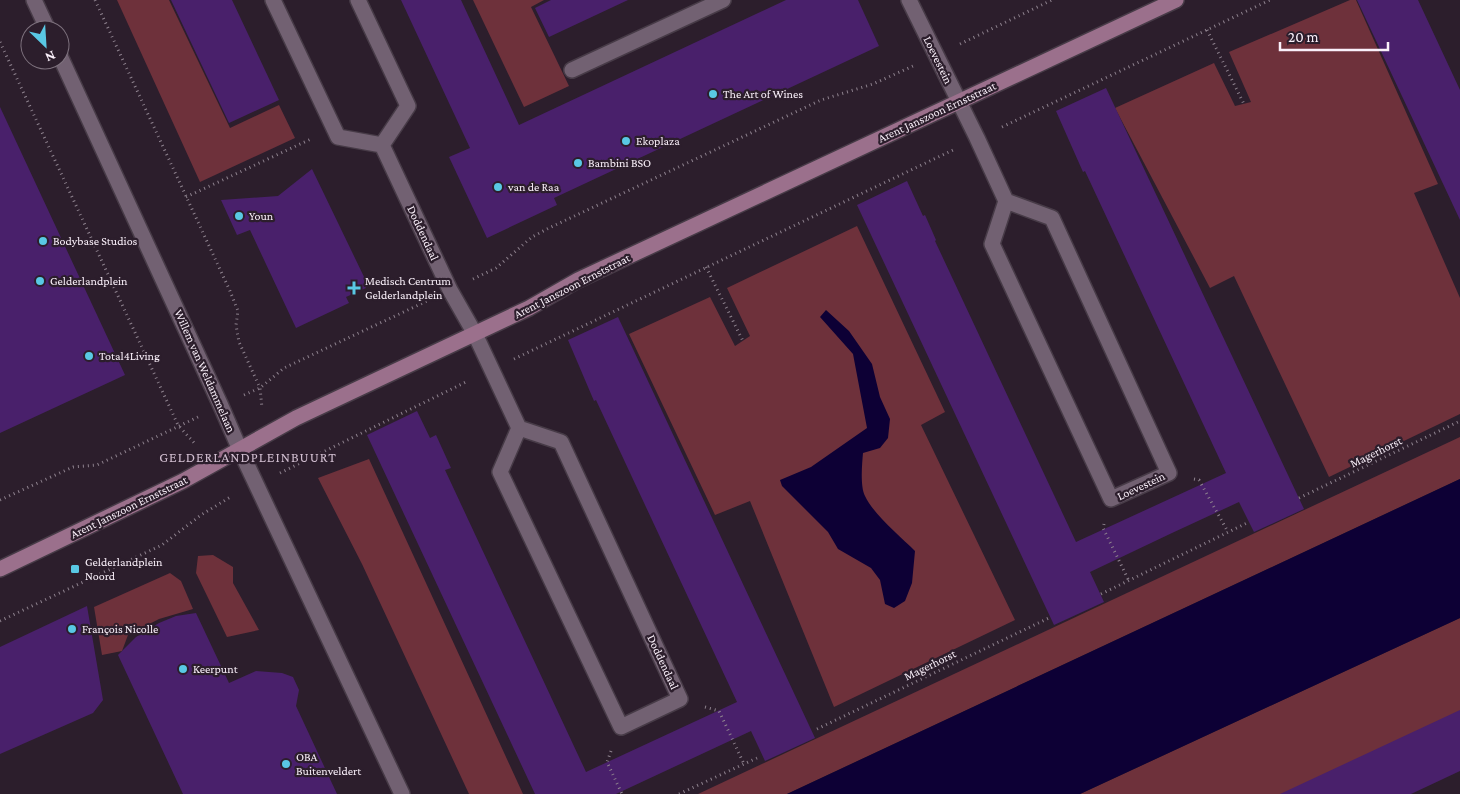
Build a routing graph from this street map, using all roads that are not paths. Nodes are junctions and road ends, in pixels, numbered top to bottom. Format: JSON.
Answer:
{"nodes":[{"id":1,"x":34,"y":0,"type":"edge"},
{"id":2,"x":273,"y":0,"type":"edge"},
{"id":3,"x":358,"y":0,"type":"edge"},
{"id":4,"x":723,"y":0,"type":"edge"},
{"id":5,"x":909,"y":0,"type":"edge"},
{"id":6,"x":1176,"y":0,"type":"edge"},
{"id":7,"x":43,"y":20,"type":"edge"},
{"id":8,"x":66,"y":70,"type":"edge"},
{"id":9,"x":572,"y":70,"type":"dead end"},
{"id":10,"x":959,"y":102,"type":"junction"},
{"id":11,"x":382,"y":145,"type":"junction"},
{"id":12,"x":1006,"y":201,"type":"junction"},
{"id":13,"x":475,"y":334,"type":"junction"},
{"id":14,"x":519,"y":428,"type":"junction"},
{"id":15,"x":240,"y":450,"type":"junction"},
{"id":16,"x":0,"y":569,"type":"edge"},
{"id":17,"x":402,"y":794,"type":"edge"}],
"edges":[{"from":1,"to":7,"type":"street"},
{"from":2,"to":11,"type":"street"},
{"from":3,"to":11,"type":"street"},
{"from":4,"to":9,"type":"street"},
{"from":5,"to":10,"type":"street","name":"Loevestein"},
{"from":6,"to":10,"type":"street","name":"Arent Janszoon Ernststraat"},
{"from":8,"to":15,"type":"street","name":"Willem van Weldammelaan"},
{"from":10,"to":12,"type":"street","name":"Loevestein"},
{"from":10,"to":13,"type":"street","name":"Arent Janszoon Ernststraat"},
{"from":11,"to":13,"type":"street","name":"Doddendaal"},
{"from":12,"to":12,"type":"street","name":"Loevestein"},
{"from":13,"to":14,"type":"street","name":"Doddendaal"},
{"from":13,"to":15,"type":"street","name":"Arent Janszoon Ernststraat"},
{"from":14,"to":14,"type":"street","name":"Doddendaal"},
{"from":15,"to":16,"type":"street","name":"Arent Janszoon Ernststraat"},
{"from":15,"to":17,"type":"street","name":"Willem van Weldammelaan"}]}
